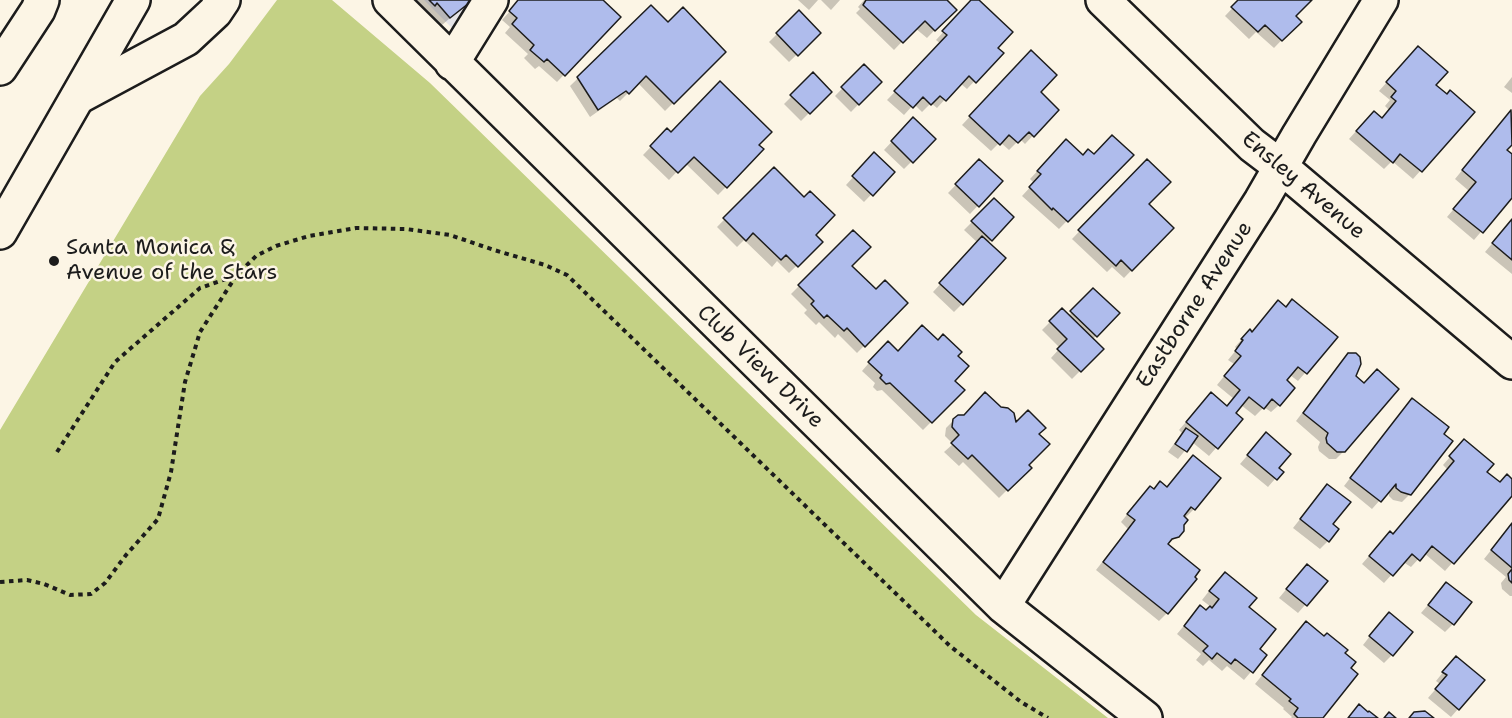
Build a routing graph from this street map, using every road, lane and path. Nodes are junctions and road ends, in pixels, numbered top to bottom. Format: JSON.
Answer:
{"nodes":[{"id":1,"x":42,"y":0,"type":"edge"},
{"id":2,"x":133,"y":0,"type":"edge"},
{"id":3,"x":223,"y":0,"type":"edge"},
{"id":4,"x":390,"y":0,"type":"edge"},
{"id":5,"x":491,"y":0,"type":"edge"},
{"id":6,"x":1103,"y":0,"type":"edge"},
{"id":7,"x":1381,"y":0,"type":"edge"},
{"id":8,"x":452,"y":63,"type":"junction"},
{"id":9,"x":0,"y":68,"type":"edge"},
{"id":10,"x":78,"y":97,"type":"junction"},
{"id":11,"x":1281,"y":167,"type":"junction"},
{"id":12,"x":0,"y":232,"type":"edge"},
{"id":13,"x":236,"y":276,"type":"junction"},
{"id":14,"x":1512,"y":362,"type":"edge"},
{"id":15,"x":57,"y":452,"type":"dead end"},
{"id":16,"x":0,"y":582,"type":"edge"},
{"id":17,"x":1003,"y":606,"type":"junction"},
{"id":18,"x":1048,"y":718,"type":"edge"},
{"id":19,"x":1145,"y":718,"type":"edge"}],
"edges":[{"from":1,"to":9,"type":"street"},
{"from":2,"to":10,"type":"street"},
{"from":3,"to":10,"type":"street"},
{"from":4,"to":8,"type":"street","name":"Club View Drive"},
{"from":5,"to":8,"type":"street"},
{"from":6,"to":11,"type":"street","name":"Ensley Avenue"},
{"from":7,"to":11,"type":"street","name":"Eastborne Avenue"},
{"from":8,"to":17,"type":"street","name":"Club View Drive"},
{"from":10,"to":12,"type":"street"},
{"from":11,"to":14,"type":"street","name":"Ensley Avenue"},
{"from":11,"to":17,"type":"street","name":"Eastborne Avenue"},
{"from":13,"to":15,"type":"path"},
{"from":13,"to":16,"type":"path"},
{"from":13,"to":18,"type":"path"},
{"from":17,"to":19,"type":"street","name":"Club View Drive"}]}
